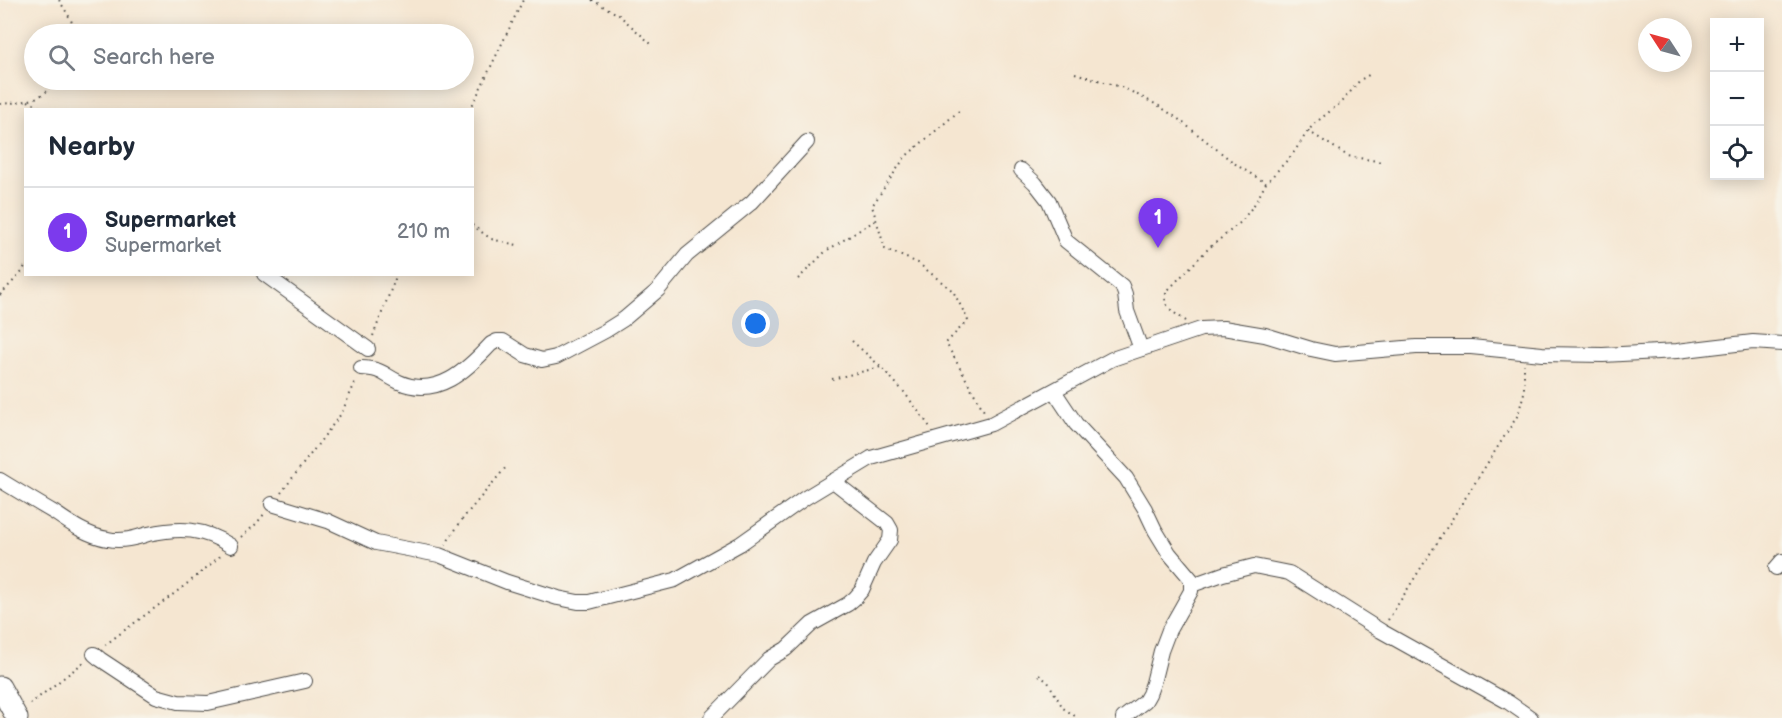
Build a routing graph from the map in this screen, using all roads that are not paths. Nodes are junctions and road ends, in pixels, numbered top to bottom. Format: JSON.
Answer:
{"nodes":[{"id":1,"x":807,"y":142,"type":"dead end"},
{"id":2,"x":1021,"y":170,"type":"dead end"},
{"id":3,"x":267,"y":276,"type":"edge"},
{"id":4,"x":1782,"y":344,"type":"edge"},
{"id":5,"x":368,"y":349,"type":"road end"},
{"id":6,"x":1141,"y":349,"type":"junction"},
{"id":7,"x":361,"y":368,"type":"road end"},
{"id":8,"x":1054,"y":391,"type":"junction"},
{"id":9,"x":0,"y":480,"type":"edge"},
{"id":10,"x":833,"y":481,"type":"junction"},
{"id":11,"x":272,"y":504,"type":"road end"},
{"id":12,"x":231,"y":546,"type":"road end"},
{"id":13,"x":1192,"y":585,"type":"junction"},
{"id":14,"x":94,"y":654,"type":"road end"},
{"id":15,"x":305,"y":681,"type":"dead end"},
{"id":16,"x":0,"y":687,"type":"edge"},
{"id":17,"x":16,"y":716,"type":"edge"},
{"id":18,"x":711,"y":718,"type":"edge"},
{"id":19,"x":1123,"y":718,"type":"edge"},
{"id":20,"x":1531,"y":718,"type":"edge"}],
"edges":[{"from":1,"to":7,"type":"street"},
{"from":2,"to":6,"type":"street"},
{"from":3,"to":5,"type":"street"},
{"from":4,"to":6,"type":"street"},
{"from":6,"to":8,"type":"street"},
{"from":8,"to":10,"type":"street"},
{"from":8,"to":13,"type":"street"},
{"from":9,"to":12,"type":"street"},
{"from":10,"to":11,"type":"street"},
{"from":10,"to":18,"type":"street"},
{"from":13,"to":19,"type":"street"},
{"from":13,"to":20,"type":"street"},
{"from":14,"to":15,"type":"street"},
{"from":16,"to":17,"type":"main road"}]}
